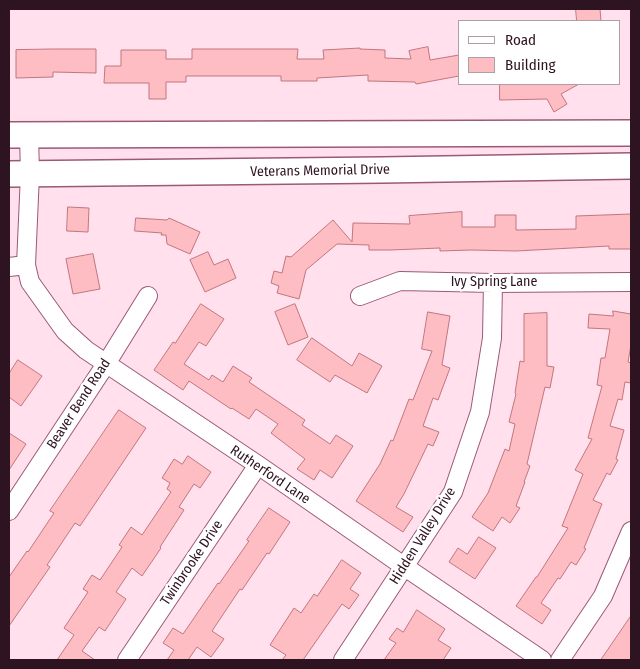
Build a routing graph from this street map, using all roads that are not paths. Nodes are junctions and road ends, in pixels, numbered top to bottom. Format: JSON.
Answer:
{"nodes":[{"id":1,"x":631,"y":133,"type":"edge"},
{"id":2,"x":381,"y":134,"type":"junction"},
{"id":3,"x":19,"y":135,"type":"edge"},
{"id":4,"x":631,"y":166,"type":"edge"},
{"id":5,"x":382,"y":170,"type":"junction"},
{"id":6,"x":19,"y":174,"type":"edge"},
{"id":7,"x":17,"y":266,"type":"edge"},
{"id":8,"x":631,"y":282,"type":"edge"},
{"id":9,"x":492,"y":283,"type":"junction"},
{"id":10,"x":148,"y":296,"type":"dead end"},
{"id":11,"x":360,"y":296,"type":"dead end"},
{"id":12,"x":106,"y":364,"type":"junction"},
{"id":13,"x":258,"y":465,"type":"junction"},
{"id":14,"x":9,"y":511,"type":"edge"},
{"id":15,"x":631,"y":531,"type":"edge"},
{"id":16,"x":405,"y":567,"type":"junction"},
{"id":17,"x":127,"y":660,"type":"edge"},
{"id":18,"x":343,"y":660,"type":"edge"},
{"id":19,"x":542,"y":660,"type":"edge"},
{"id":20,"x":560,"y":660,"type":"edge"}],
"edges":[{"from":1,"to":2,"type":"main road"},
{"from":2,"to":3,"type":"main road"},
{"from":2,"to":5,"type":"main road"},
{"from":3,"to":6,"type":"street","name":"Rutherford Lane"},
{"from":4,"to":5,"type":"main road","name":"Veterans Memorial Drive"},
{"from":5,"to":6,"type":"main road","name":"Veterans Memorial Drive"},
{"from":6,"to":7,"type":"street","name":"Rutherford Lane"},
{"from":7,"to":12,"type":"street","name":"Rutherford Lane"},
{"from":8,"to":9,"type":"street","name":"Ivy Spring Lane"},
{"from":9,"to":11,"type":"street","name":"Ivy Spring Lane"},
{"from":9,"to":16,"type":"street","name":"Hidden Valley Drive"},
{"from":10,"to":12,"type":"street","name":"Beaver Bend Road"},
{"from":12,"to":13,"type":"street","name":"Rutherford Lane"},
{"from":12,"to":14,"type":"street","name":"Beaver Bend Road"},
{"from":13,"to":16,"type":"street","name":"Rutherford Lane"},
{"from":13,"to":17,"type":"street","name":"Twinbrooke Drive"},
{"from":15,"to":20,"type":"street"},
{"from":16,"to":18,"type":"street","name":"Hidden Valley Drive"},
{"from":16,"to":19,"type":"street","name":"Rutherford Lane"}]}
